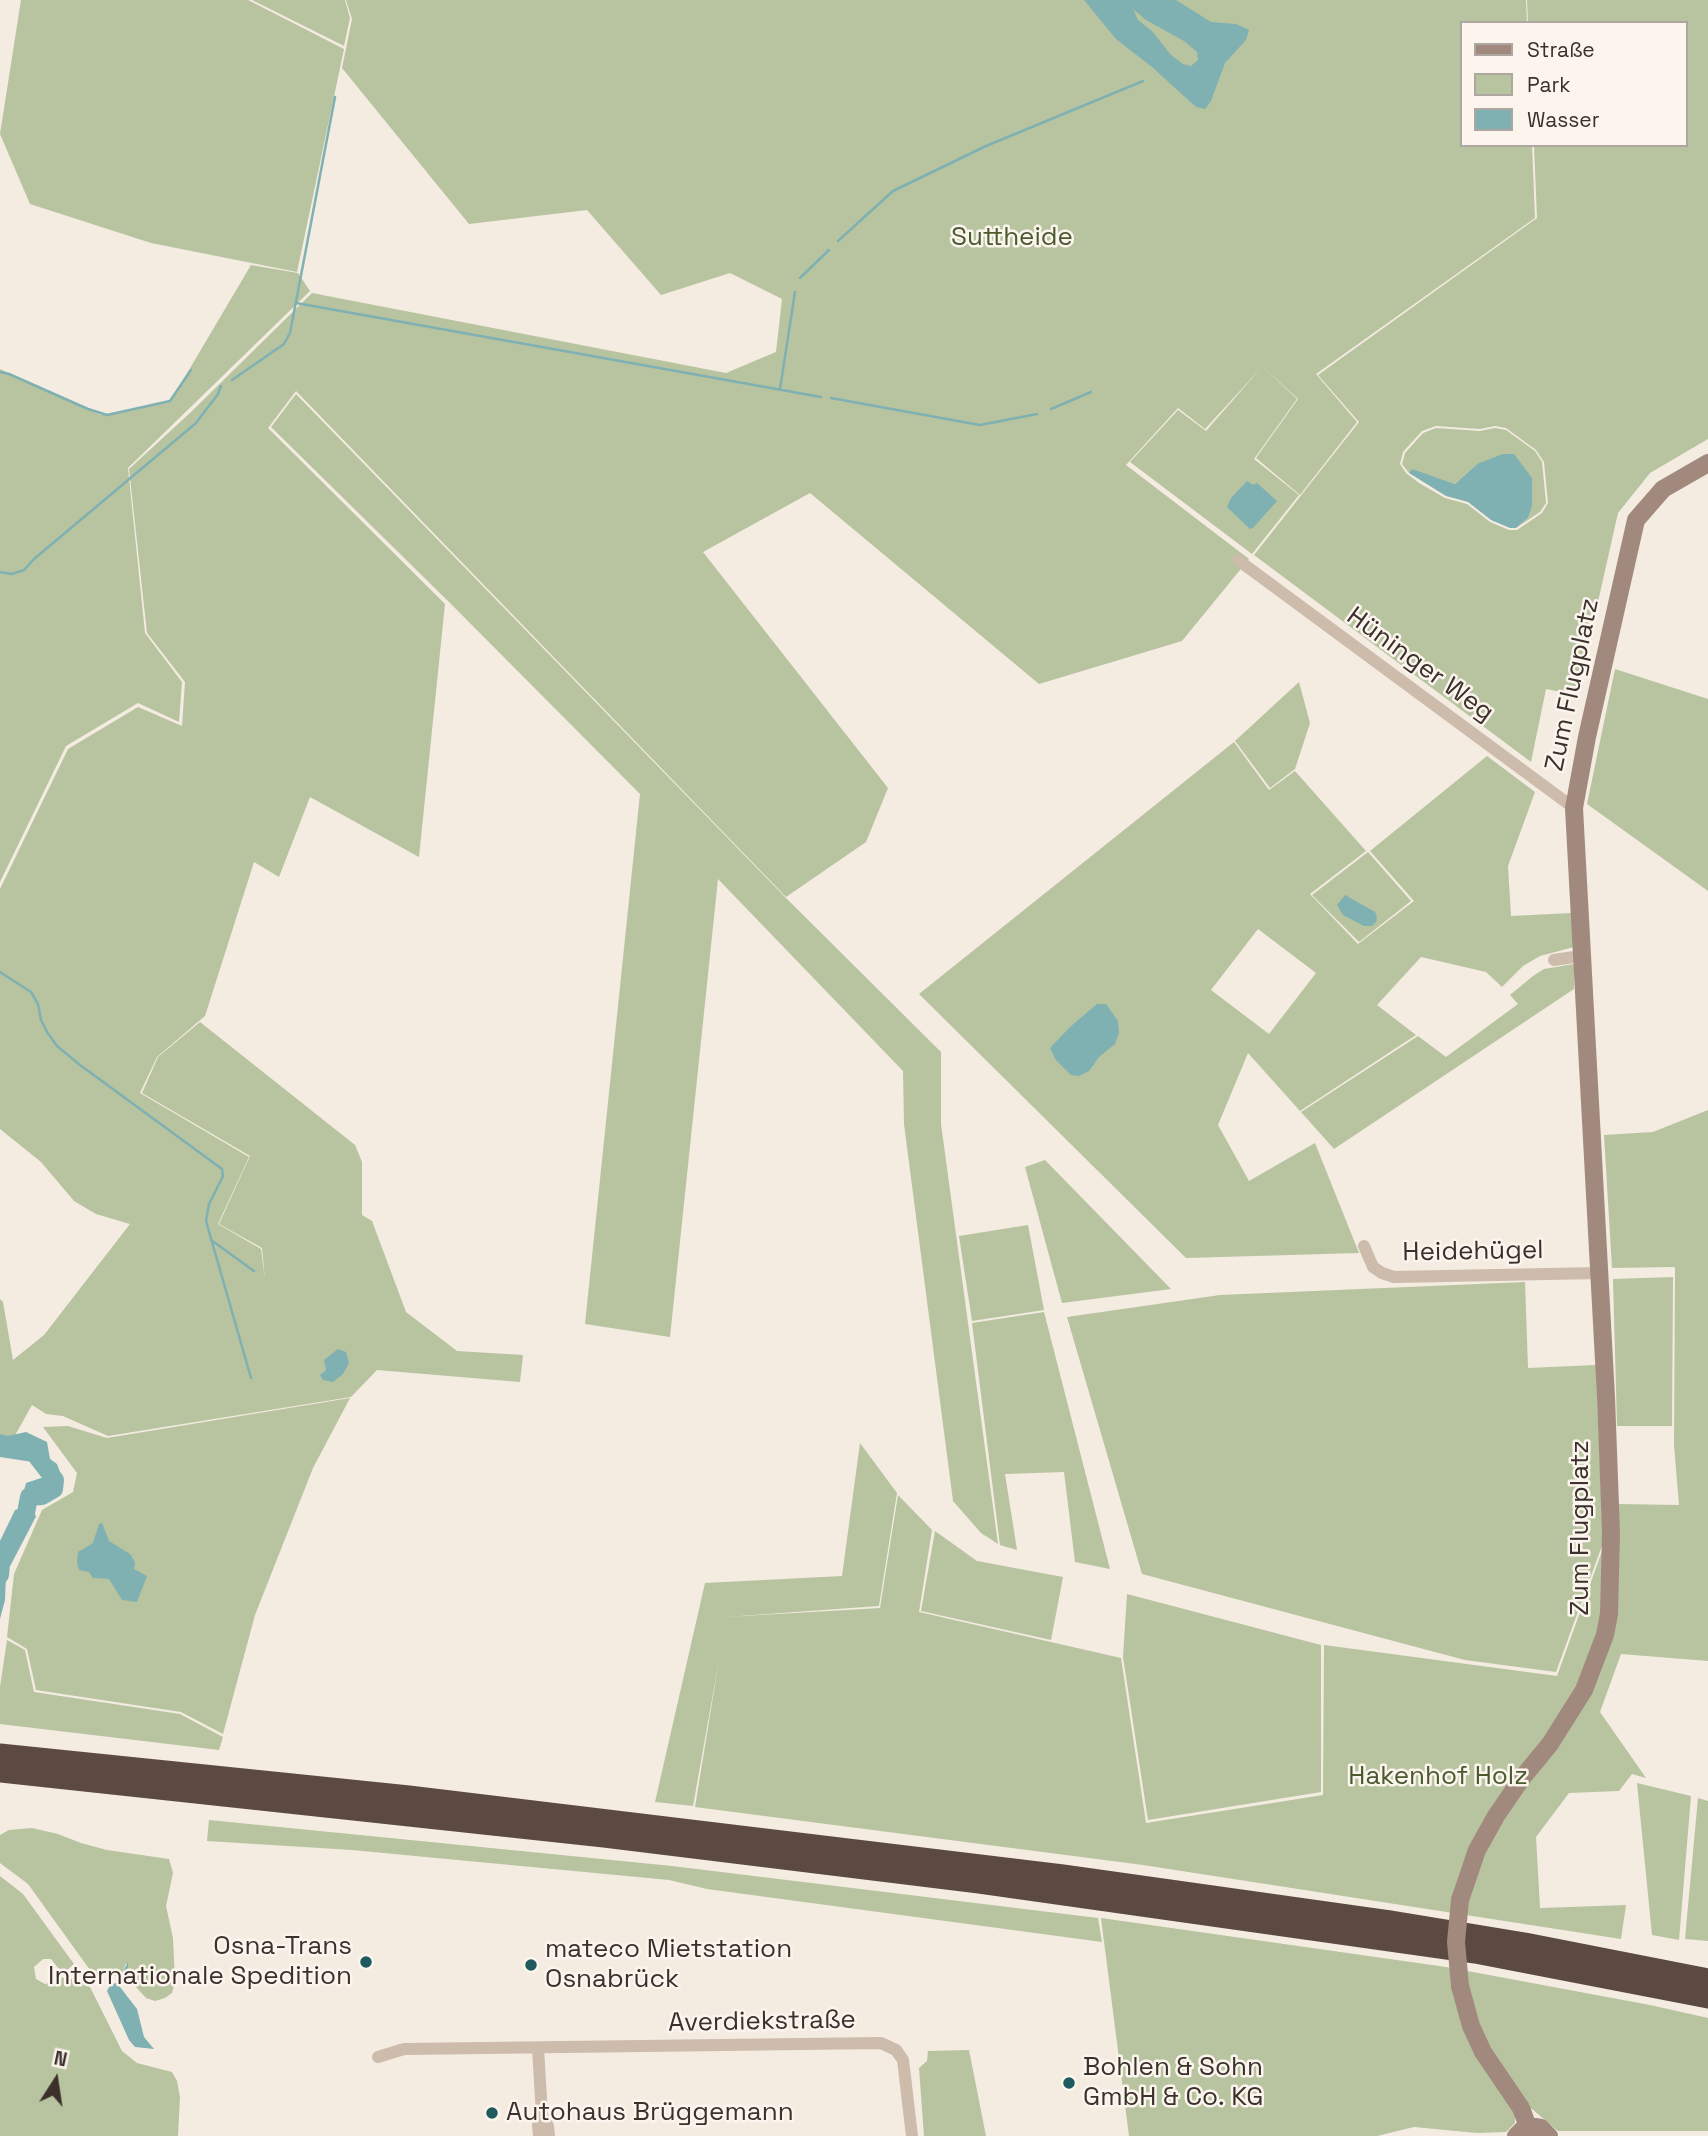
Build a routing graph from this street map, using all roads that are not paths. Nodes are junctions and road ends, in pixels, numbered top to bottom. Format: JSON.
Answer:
{"nodes":[{"id":1,"x":1708,"y":463,"type":"edge"},
{"id":2,"x":1238,"y":560,"type":"dead end"},
{"id":3,"x":1574,"y":808,"type":"junction"},
{"id":4,"x":1581,"y":956,"type":"junction"},
{"id":5,"x":1554,"y":960,"type":"dead end"},
{"id":6,"x":1364,"y":1245,"type":"dead end"},
{"id":7,"x":1599,"y":1273,"type":"junction"},
{"id":8,"x":0,"y":1754,"type":"edge"},
{"id":9,"x":0,"y":1772,"type":"edge"},
{"id":10,"x":1708,"y":1979,"type":"edge"},
{"id":11,"x":1708,"y":1998,"type":"edge"},
{"id":12,"x":538,"y":2048,"type":"junction"},
{"id":13,"x":378,"y":2057,"type":"dead end"},
{"id":14,"x":542,"y":2115,"type":"junction"},
{"id":15,"x":1522,"y":2132,"type":"edge"},
{"id":16,"x":539,"y":2136,"type":"edge"},
{"id":17,"x":549,"y":2136,"type":"edge"},
{"id":18,"x":912,"y":2136,"type":"edge"},
{"id":19,"x":1549,"y":2136,"type":"edge"}],
"edges":[{"from":1,"to":3,"type":"street","name":"Zum Flugplatz"},
{"from":2,"to":3,"type":"street","name":"Hüninger Weg"},
{"from":3,"to":4,"type":"street","name":"Zum Flugplatz"},
{"from":4,"to":5,"type":"street"},
{"from":4,"to":7,"type":"street","name":"Zum Flugplatz"},
{"from":6,"to":7,"type":"street","name":"Heidehügel"},
{"from":7,"to":15,"type":"street","name":"Zum Flugplatz","bridge":true},
{"from":8,"to":10,"type":"highway"},
{"from":9,"to":11,"type":"highway"},
{"from":12,"to":13,"type":"street","name":"Averdiekstraße"},
{"from":12,"to":14,"type":"street"},
{"from":12,"to":18,"type":"street","name":"Averdiekstraße"},
{"from":14,"to":16,"type":"street"},
{"from":14,"to":17,"type":"street"},
{"from":15,"to":19,"type":"street"}]}
